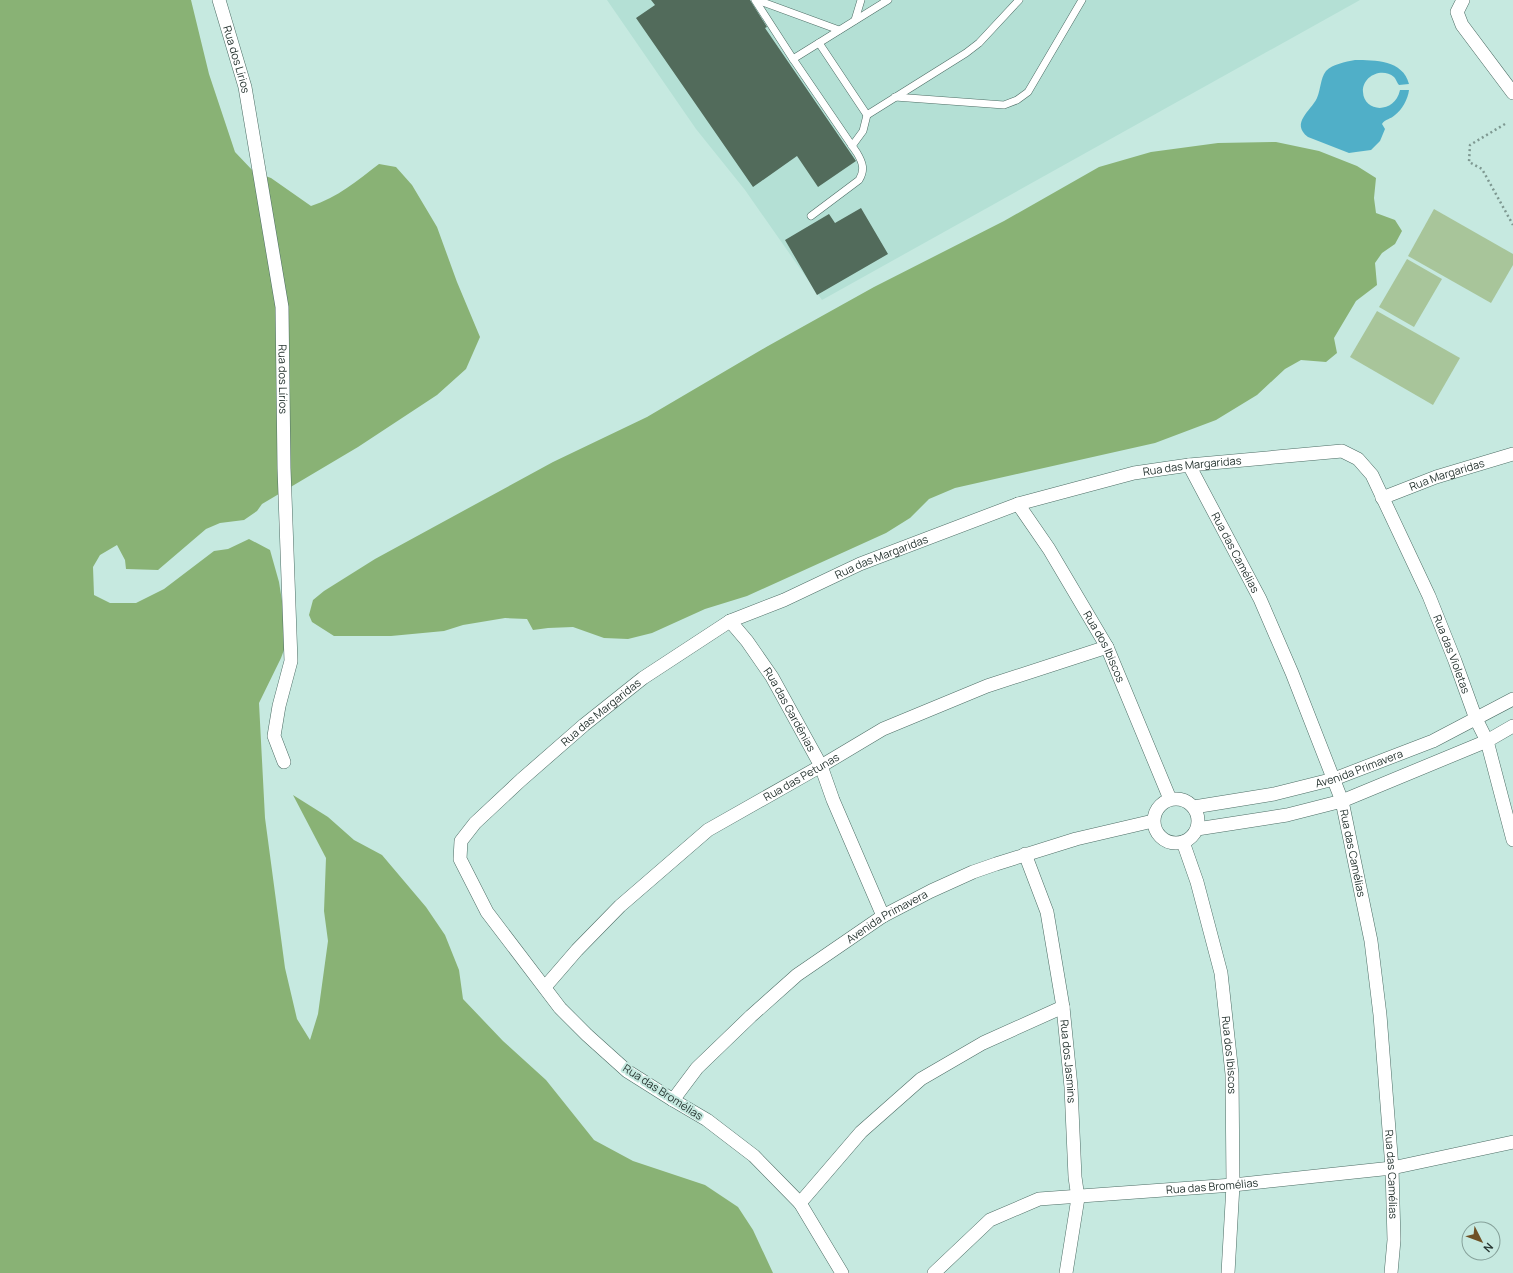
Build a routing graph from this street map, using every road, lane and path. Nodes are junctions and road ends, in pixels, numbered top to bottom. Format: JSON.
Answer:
{"nodes":[{"id":1,"x":219,"y":0,"type":"edge"},
{"id":2,"x":756,"y":0,"type":"edge"},
{"id":3,"x":861,"y":0,"type":"edge"},
{"id":4,"x":888,"y":0,"type":"edge"},
{"id":5,"x":1020,"y":0,"type":"edge"},
{"id":6,"x":1082,"y":0,"type":"edge"},
{"id":7,"x":1463,"y":0,"type":"edge"},
{"id":8,"x":855,"y":20,"type":"junction"},
{"id":9,"x":839,"y":30,"type":"junction"},
{"id":10,"x":818,"y":43,"type":"junction"},
{"id":11,"x":793,"y":59,"type":"junction"},
{"id":12,"x":1513,"y":93,"type":"edge"},
{"id":13,"x":896,"y":97,"type":"junction"},
{"id":14,"x":866,"y":115,"type":"junction"},
{"id":15,"x":1505,"y":124,"type":"dead end"},
{"id":16,"x":852,"y":146,"type":"junction"},
{"id":17,"x":811,"y":216,"type":"dead end"},
{"id":18,"x":1513,"y":225,"type":"edge"},
{"id":19,"x":1513,"y":454,"type":"edge"},
{"id":20,"x":1189,"y":465,"type":"junction"},
{"id":21,"x":1372,"y":475,"type":"joint"},
{"id":22,"x":1382,"y":498,"type":"junction"},
{"id":23,"x":1018,"y":504,"type":"junction"},
{"id":24,"x":730,"y":621,"type":"junction"},
{"id":25,"x":1107,"y":647,"type":"junction"},
{"id":26,"x":1513,"y":699,"type":"edge"},
{"id":27,"x":1476,"y":719,"type":"junction"},
{"id":28,"x":1513,"y":726,"type":"edge"},
{"id":29,"x":1486,"y":741,"type":"junction"},
{"id":30,"x":284,"y":762,"type":"dead end"},
{"id":31,"x":821,"y":766,"type":"junction"},
{"id":32,"x":1334,"y":779,"type":"junction"},
{"id":33,"x":1170,"y":799,"type":"junction"},
{"id":34,"x":1342,"y":801,"type":"junction"},
{"id":35,"x":1194,"y":807,"type":"junction"},
{"id":36,"x":1153,"y":821,"type":"junction"},
{"id":37,"x":1197,"y":829,"type":"junction"},
{"id":38,"x":1513,"y":840,"type":"edge"},
{"id":39,"x":461,"y":841,"type":"joint"},
{"id":40,"x":1183,"y":842,"type":"junction"},
{"id":41,"x":1026,"y":854,"type":"junction"},
{"id":42,"x":883,"y":916,"type":"junction"},
{"id":43,"x":545,"y":987,"type":"junction"},
{"id":44,"x":1063,"y":1007,"type":"junction"},
{"id":45,"x":673,"y":1100,"type":"junction"},
{"id":46,"x":1513,"y":1142,"type":"edge"},
{"id":47,"x":1392,"y":1168,"type":"junction"},
{"id":48,"x":1233,"y":1185,"type":"junction"},
{"id":49,"x":1078,"y":1198,"type":"junction"},
{"id":50,"x":800,"y":1203,"type":"junction"},
{"id":51,"x":938,"y":1271,"type":"edge"},
{"id":52,"x":842,"y":1273,"type":"edge"},
{"id":53,"x":1066,"y":1273,"type":"edge"},
{"id":54,"x":1228,"y":1273,"type":"edge"},
{"id":55,"x":1391,"y":1273,"type":"edge"}],
"edges":[{"from":1,"to":30,"type":"street","name":"Rua dos Lírios"},
{"from":2,"to":9,"type":"lane"},
{"from":2,"to":11,"type":"lane"},
{"from":3,"to":8,"type":"lane"},
{"from":4,"to":8,"type":"lane"},
{"from":5,"to":13,"type":"lane"},
{"from":6,"to":13,"type":"lane"},
{"from":7,"to":12,"type":"street"},
{"from":8,"to":9,"type":"lane"},
{"from":9,"to":10,"type":"lane"},
{"from":10,"to":11,"type":"lane"},
{"from":10,"to":14,"type":"lane"},
{"from":11,"to":16,"type":"lane"},
{"from":13,"to":14,"type":"lane"},
{"from":14,"to":16,"type":"lane"},
{"from":15,"to":18,"type":"path"},
{"from":16,"to":17,"type":"lane"},
{"from":19,"to":22,"type":"street","name":"Rua Margaridas"},
{"from":20,"to":21,"type":"street","name":"Rua das Margaridas"},
{"from":20,"to":23,"type":"street","name":"Rua das Margaridas"},
{"from":20,"to":32,"type":"street","name":"Rua das Camélias"},
{"from":21,"to":22,"type":"street","name":"Rua das Violetas"},
{"from":22,"to":27,"type":"street","name":"Rua das Violetas"},
{"from":23,"to":24,"type":"street","name":"Rua das Margaridas"},
{"from":23,"to":25,"type":"street","name":"Rua dos Ibiscos"},
{"from":24,"to":31,"type":"street","name":"Rua das Gardênias"},
{"from":24,"to":39,"type":"street","name":"Rua das Margaridas"},
{"from":25,"to":31,"type":"street","name":"Rua das Petunas"},
{"from":25,"to":33,"type":"street","name":"Rua dos Ibiscos"},
{"from":26,"to":27,"type":"street","name":"Avenida Primavera"},
{"from":27,"to":29,"type":"street","name":"Rua das Violetas"},
{"from":27,"to":32,"type":"street","name":"Avenida Primavera"},
{"from":28,"to":29,"type":"street","name":"Avenida Primavera"},
{"from":29,"to":34,"type":"street","name":"Avenida Primavera"},
{"from":29,"to":38,"type":"street","name":"Rua das Violetas"},
{"from":31,"to":42,"type":"street","name":"Rua das Gardênias"},
{"from":31,"to":43,"type":"street","name":"Rua das Petunas"},
{"from":32,"to":34,"type":"street","name":"Rua das Camélias"},
{"from":32,"to":35,"type":"street","name":"Avenida Primavera"},
{"from":33,"to":35,"type":"street"},
{"from":33,"to":36,"type":"street"},
{"from":34,"to":37,"type":"street","name":"Avenida Primavera"},
{"from":34,"to":47,"type":"street","name":"Rua das Camélias"},
{"from":35,"to":37,"type":"street"},
{"from":36,"to":40,"type":"street"},
{"from":36,"to":41,"type":"street","name":"Avenida Primavera"},
{"from":37,"to":40,"type":"street"},
{"from":39,"to":43,"type":"street","name":"Rua das Bromélias"},
{"from":40,"to":48,"type":"street","name":"Rua dos Ibiscos"},
{"from":41,"to":42,"type":"street","name":"Avenida Primavera"},
{"from":41,"to":44,"type":"street","name":"Rua dos Jasmins"},
{"from":42,"to":45,"type":"street","name":"Avenida Primavera"},
{"from":43,"to":45,"type":"street","name":"Rua das Bromélias"},
{"from":44,"to":49,"type":"street","name":"Rua dos Jasmins"},
{"from":44,"to":50,"type":"street"},
{"from":45,"to":50,"type":"street","name":"Rua das Bromélias"},
{"from":46,"to":47,"type":"street","name":"Rua das Bromélias"},
{"from":47,"to":48,"type":"street","name":"Rua das Bromélias"},
{"from":47,"to":55,"type":"street","name":"Rua das Camélias"},
{"from":48,"to":49,"type":"street","name":"Rua das Bromélias"},
{"from":48,"to":54,"type":"street","name":"Rua dos Ibiscos"},
{"from":49,"to":51,"type":"street","name":"Rua das Bromélias"},
{"from":49,"to":53,"type":"street","name":"Rua dos Jasmins"},
{"from":50,"to":52,"type":"street","name":"Rua das Bromélias"}]}
